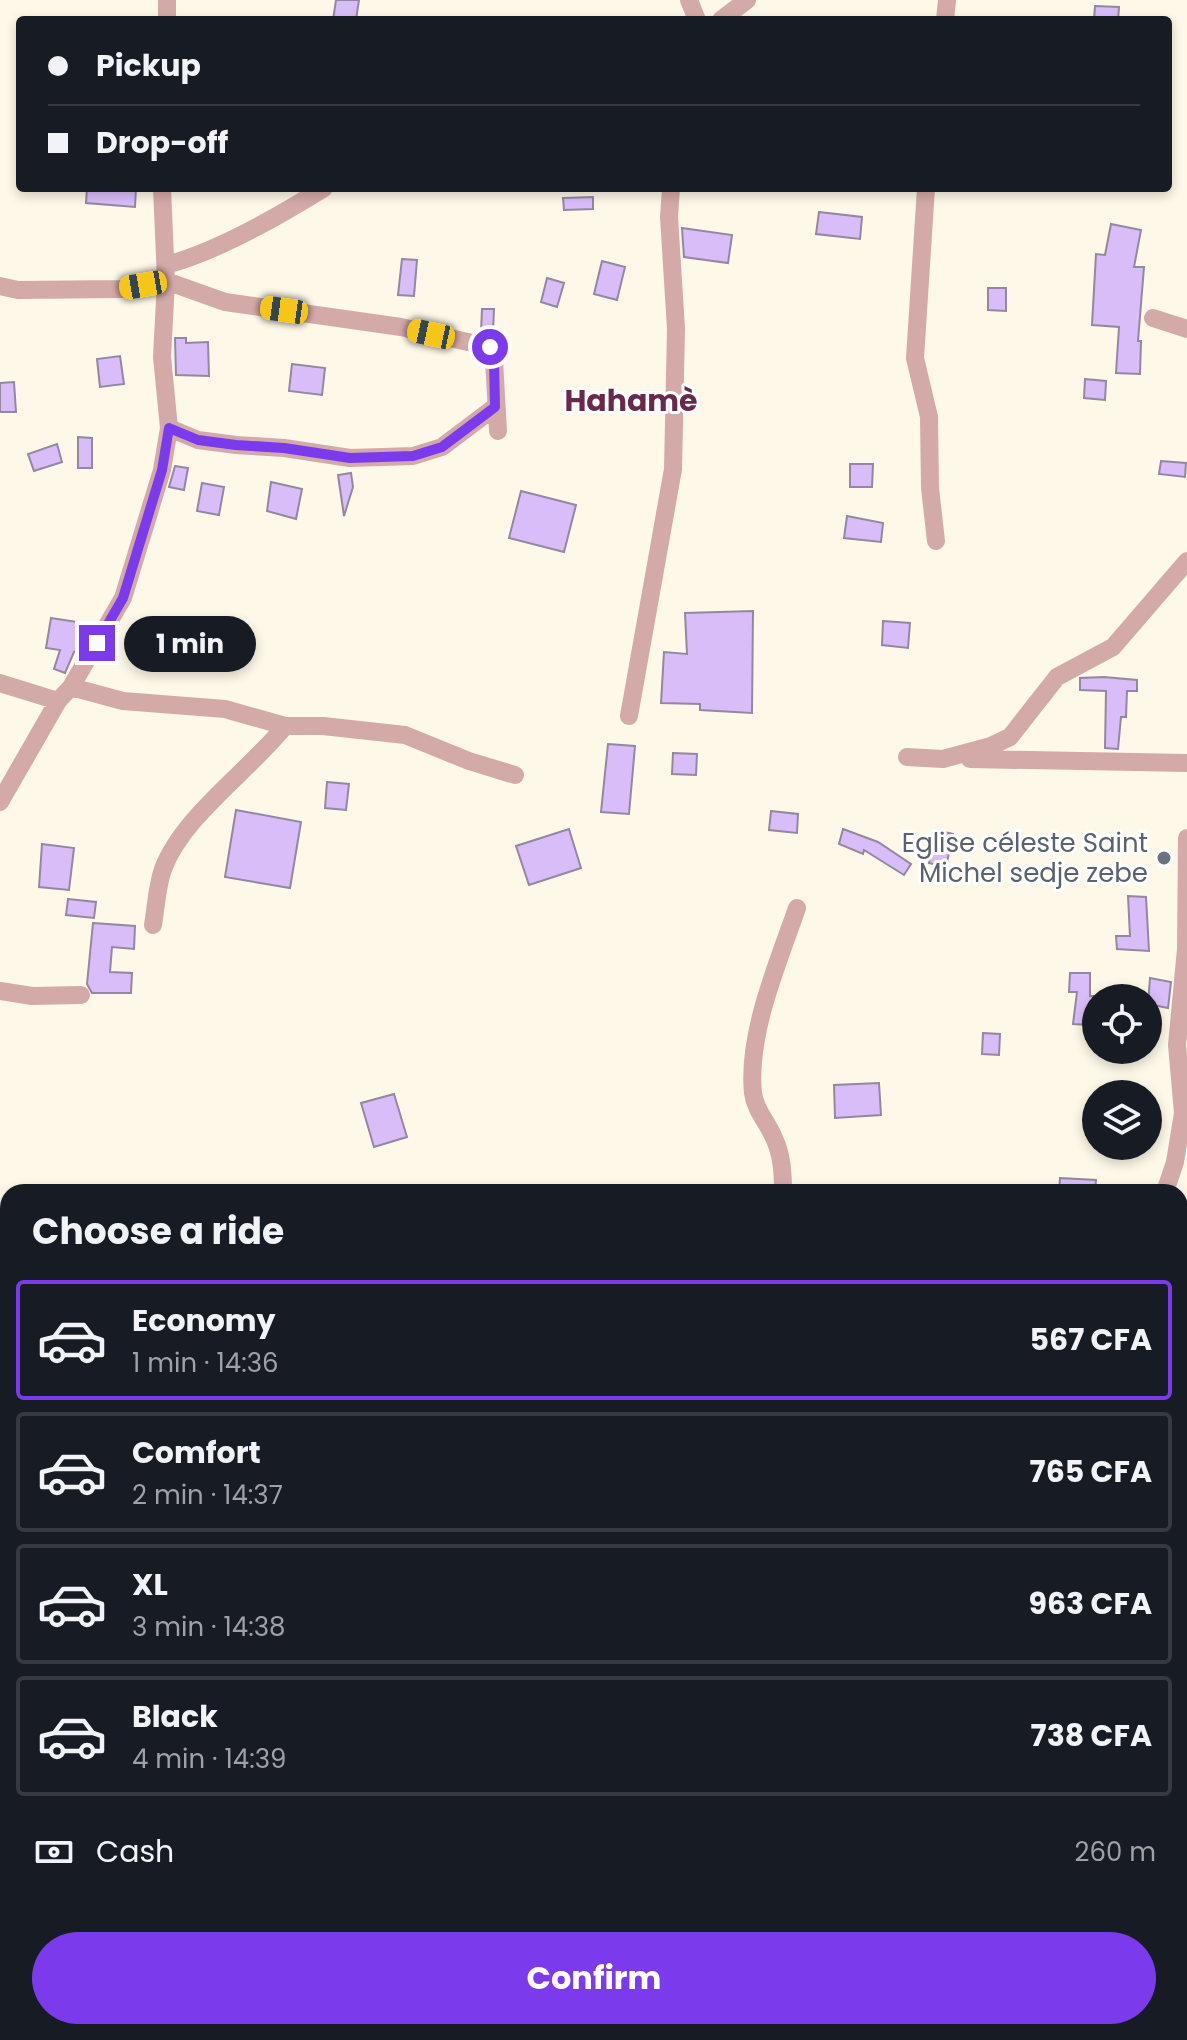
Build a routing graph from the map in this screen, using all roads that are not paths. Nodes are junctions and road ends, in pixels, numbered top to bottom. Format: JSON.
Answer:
{"nodes":[{"id":1,"x":747,"y":0,"type":"edge"},
{"id":2,"x":726,"y":16,"type":"edge"},
{"id":3,"x":162,"y":192,"type":"edge"},
{"id":4,"x":318,"y":192,"type":"edge"},
{"id":5,"x":671,"y":192,"type":"edge"},
{"id":6,"x":926,"y":192,"type":"edge"},
{"id":7,"x":166,"y":273,"type":"junction"},
{"id":8,"x":0,"y":286,"type":"edge"},
{"id":9,"x":1153,"y":318,"type":"dead end"},
{"id":10,"x":1187,"y":329,"type":"edge"},
{"id":11,"x":495,"y":407,"type":"junction"},
{"id":12,"x":169,"y":428,"type":"junction"},
{"id":13,"x":498,"y":431,"type":"dead end"},
{"id":14,"x":936,"y":541,"type":"dead end"},
{"id":15,"x":1187,"y":561,"type":"edge"},
{"id":16,"x":0,"y":683,"type":"edge"},
{"id":17,"x":71,"y":687,"type":"junction"},
{"id":18,"x":58,"y":701,"type":"junction"},
{"id":19,"x":629,"y":716,"type":"dead end"},
{"id":20,"x":285,"y":726,"type":"junction"},
{"id":21,"x":907,"y":757,"type":"dead end"},
{"id":22,"x":943,"y":759,"type":"junction"},
{"id":23,"x":1187,"y":763,"type":"edge"},
{"id":24,"x":515,"y":775,"type":"dead end"},
{"id":25,"x":0,"y":802,"type":"edge"},
{"id":26,"x":1187,"y":838,"type":"edge"},
{"id":27,"x":797,"y":908,"type":"dead end"},
{"id":28,"x":153,"y":925,"type":"dead end"},
{"id":29,"x":0,"y":991,"type":"edge"},
{"id":30,"x":81,"y":995,"type":"dead end"},
{"id":31,"x":783,"y":1184,"type":"edge"},
{"id":32,"x":1168,"y":1184,"type":"edge"}],
"edges":[{"from":1,"to":2,"type":"street"},
{"from":3,"to":7,"type":"street"},
{"from":4,"to":7,"type":"street"},
{"from":5,"to":19,"type":"street"},
{"from":6,"to":14,"type":"street"},
{"from":7,"to":8,"type":"street"},
{"from":7,"to":11,"type":"street"},
{"from":7,"to":12,"type":"street"},
{"from":9,"to":10,"type":"street"},
{"from":11,"to":12,"type":"street"},
{"from":11,"to":13,"type":"street"},
{"from":12,"to":17,"type":"street"},
{"from":15,"to":22,"type":"street"},
{"from":16,"to":18,"type":"street"},
{"from":17,"to":18,"type":"street"},
{"from":17,"to":20,"type":"street"},
{"from":18,"to":25,"type":"street"},
{"from":20,"to":24,"type":"street"},
{"from":20,"to":28,"type":"street"},
{"from":21,"to":22,"type":"street"},
{"from":22,"to":23,"type":"street"},
{"from":26,"to":32,"type":"street"},
{"from":27,"to":31,"type":"street"},
{"from":29,"to":30,"type":"street"}]}
